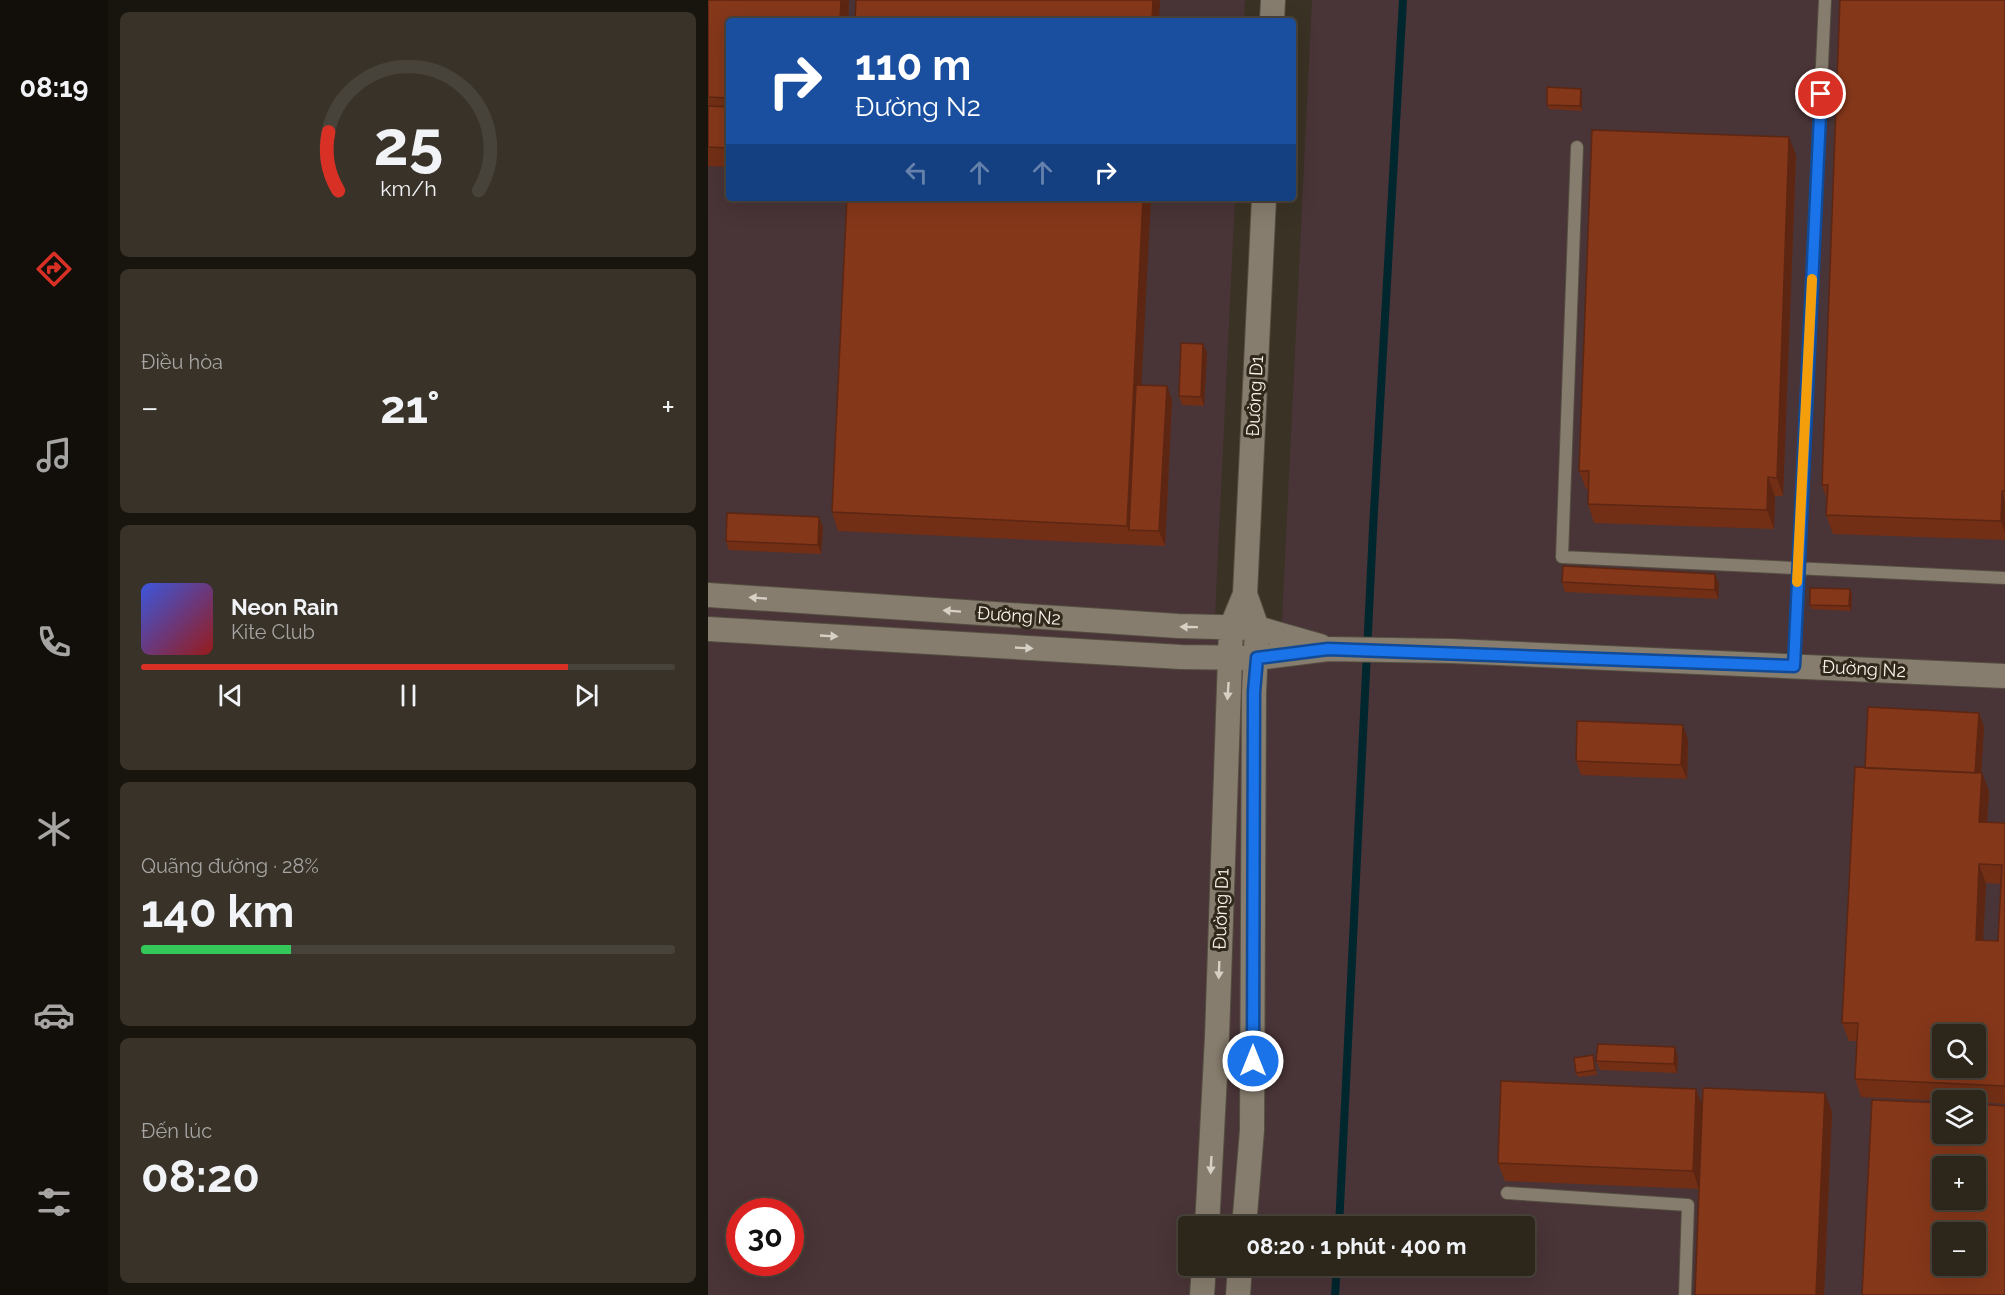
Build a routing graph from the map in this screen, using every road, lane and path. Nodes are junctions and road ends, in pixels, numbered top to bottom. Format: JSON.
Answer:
{"nodes":[{"id":1,"x":1273,"y":0,"type":"edge"},
{"id":2,"x":1825,"y":0,"type":"edge"},
{"id":3,"x":1272,"y":18,"type":"edge"},
{"id":4,"x":1577,"y":147,"type":"dead end"},
{"id":5,"x":1264,"y":201,"type":"edge"},
{"id":6,"x":1798,"y":566,"type":"junction"},
{"id":7,"x":2005,"y":578,"type":"edge"},
{"id":8,"x":1245,"y":594,"type":"junction"},
{"id":9,"x":708,"y":595,"type":"edge"},
{"id":10,"x":1231,"y":627,"type":"junction"},
{"id":11,"x":708,"y":628,"type":"edge"},
{"id":12,"x":1257,"y":628,"type":"junction"},
{"id":13,"x":1339,"y":649,"type":"junction"},
{"id":14,"x":1230,"y":657,"type":"junction"},
{"id":15,"x":1257,"y":658,"type":"junction"},
{"id":16,"x":1794,"y":666,"type":"junction"},
{"id":17,"x":2005,"y":676,"type":"edge"},
{"id":18,"x":1507,"y":1193,"type":"dead end"},
{"id":19,"x":1208,"y":1216,"type":"edge"},
{"id":20,"x":1245,"y":1216,"type":"edge"},
{"id":21,"x":1203,"y":1276,"type":"edge"},
{"id":22,"x":1239,"y":1276,"type":"edge"},
{"id":23,"x":1202,"y":1295,"type":"edge"},
{"id":24,"x":1238,"y":1295,"type":"edge"},
{"id":25,"x":1685,"y":1295,"type":"edge"}],
"edges":[{"from":1,"to":3,"type":"street"},
{"from":2,"to":6,"type":"lane"},
{"from":4,"to":6,"type":"lane"},
{"from":5,"to":8,"type":"street","name":"Đường D1"},
{"from":6,"to":7,"type":"lane"},
{"from":6,"to":16,"type":"lane"},
{"from":8,"to":10,"type":"street","name":"Đường D1"},
{"from":8,"to":12,"type":"street","name":"Đường D1"},
{"from":10,"to":9,"type":"street","name":"Đường N2","one_way":true},
{"from":10,"to":12,"type":"street","name":"Đường N2"},
{"from":10,"to":14,"type":"street","name":"Đường D1"},
{"from":11,"to":14,"type":"street","name":"Đường N2","one_way":true},
{"from":12,"to":13,"type":"street","name":"Đường N2"},
{"from":12,"to":15,"type":"street","name":"Đường D1"},
{"from":13,"to":15,"type":"street","name":"Đường N2"},
{"from":13,"to":16,"type":"street","name":"Đường N2"},
{"from":14,"to":15,"type":"street","name":"Đường N2"},
{"from":14,"to":19,"type":"street","name":"Đường D1","one_way":true},
{"from":15,"to":20,"type":"street","name":"Đường D1"},
{"from":16,"to":17,"type":"street","name":"Đường N2"},
{"from":18,"to":25,"type":"lane"},
{"from":21,"to":23,"type":"street"},
{"from":22,"to":24,"type":"street"}]}
